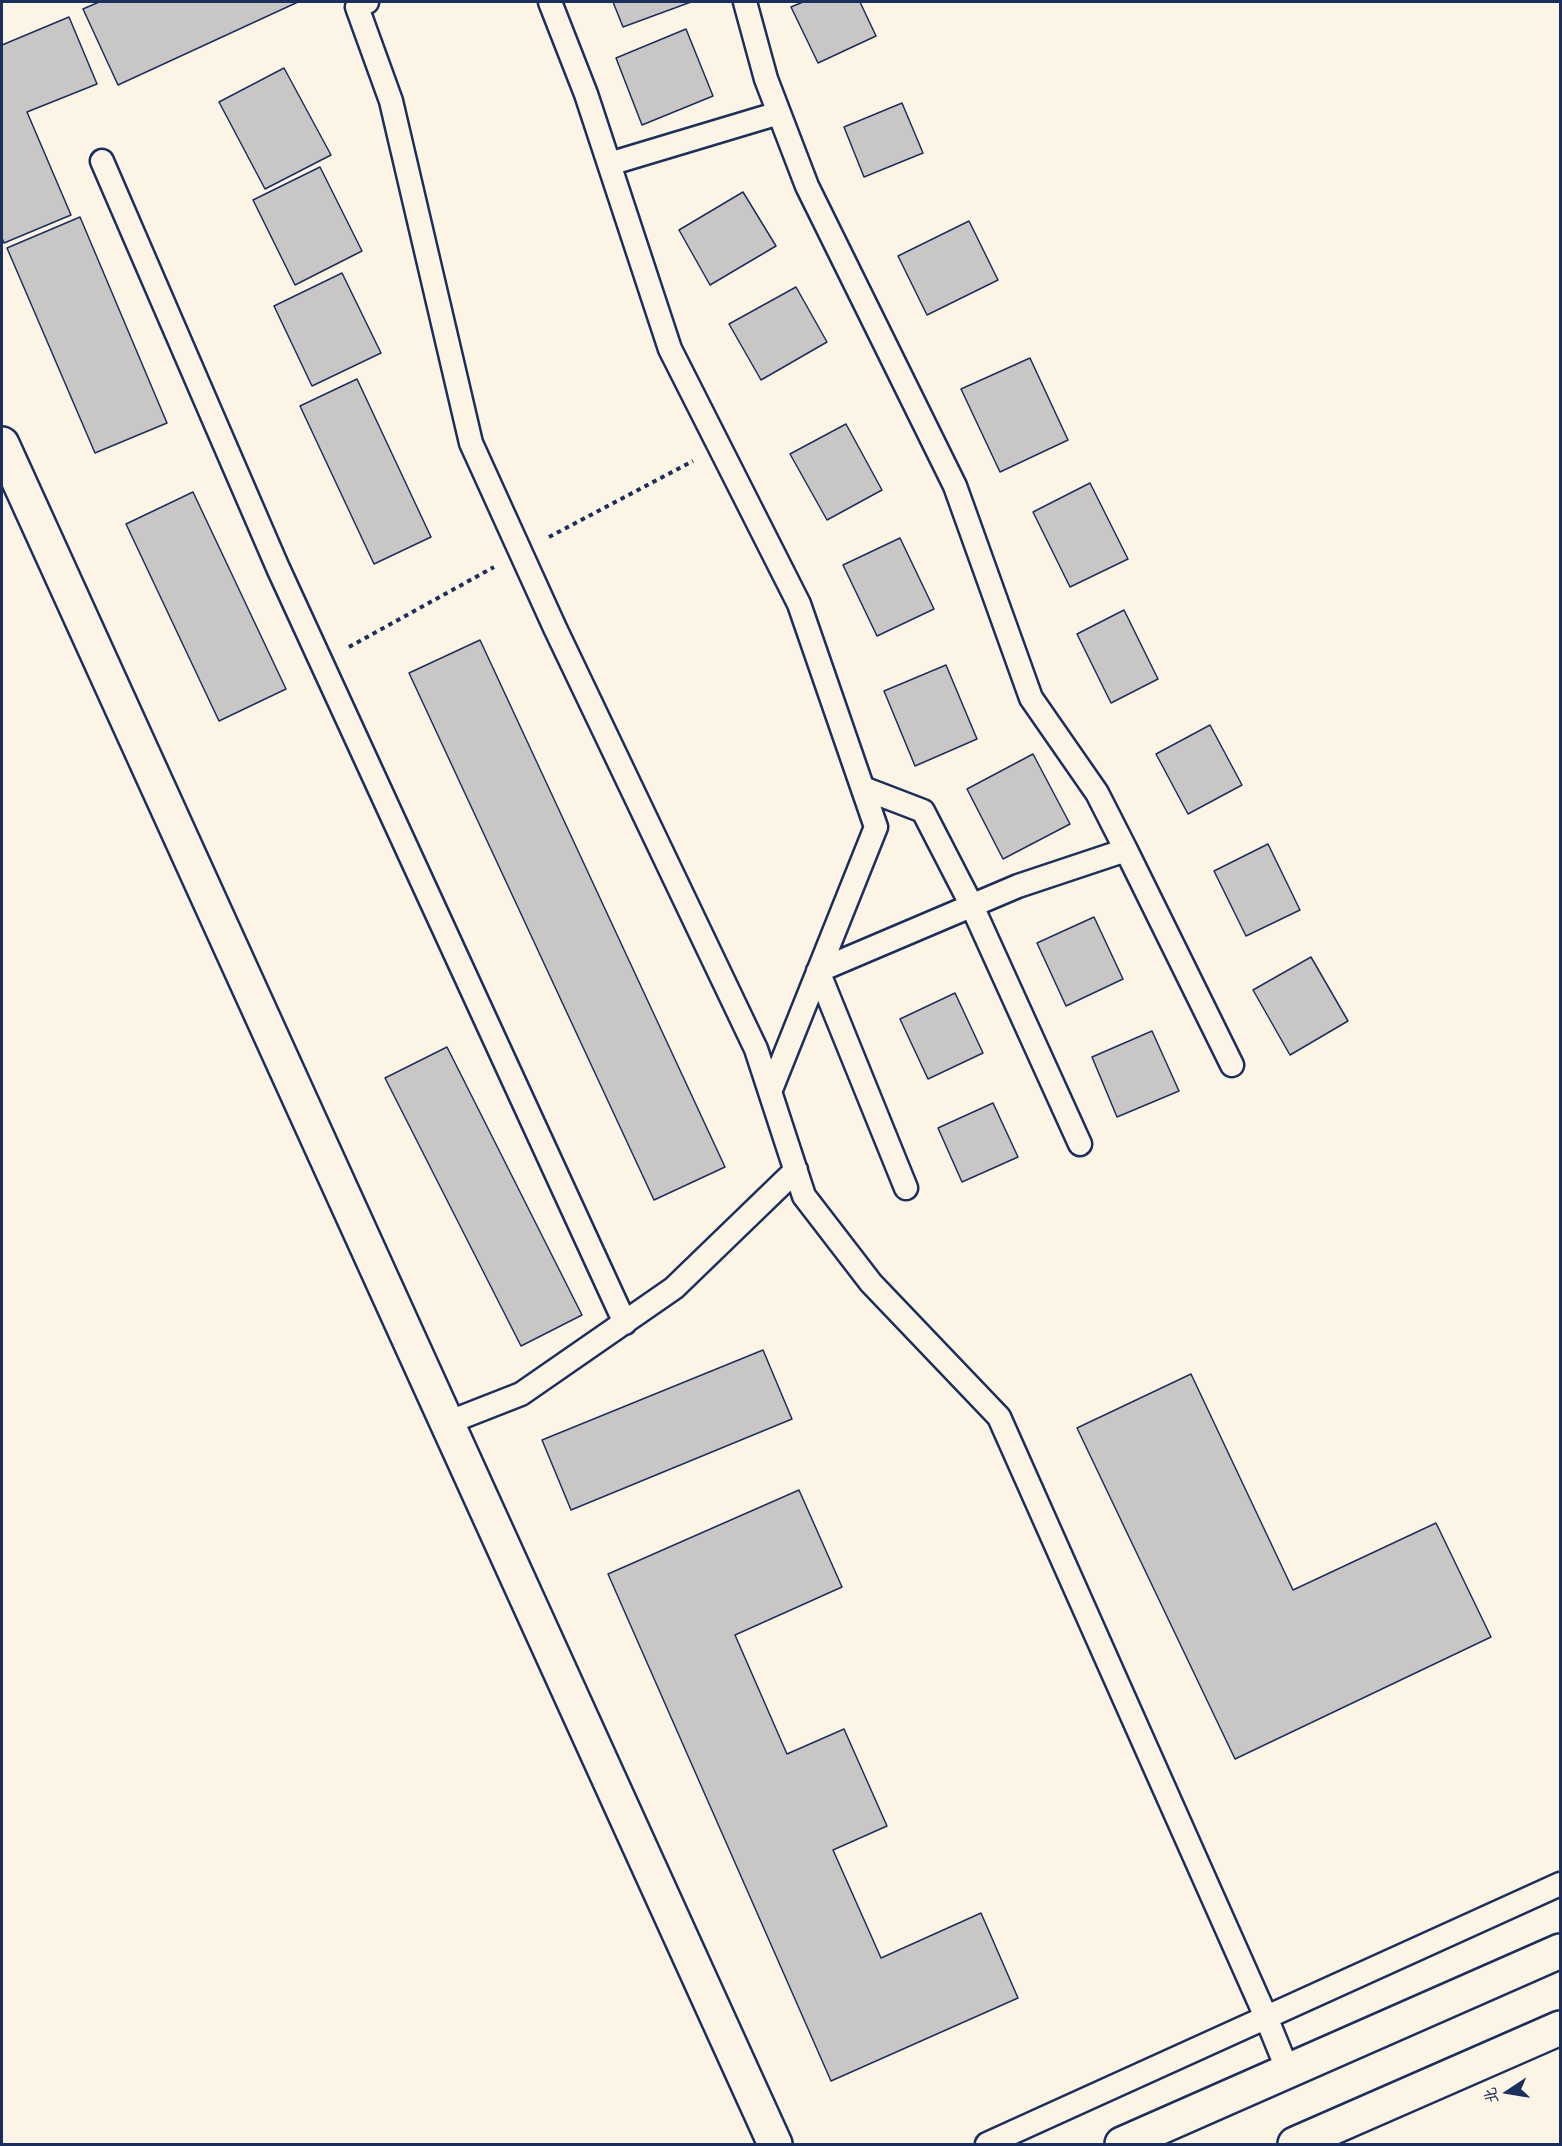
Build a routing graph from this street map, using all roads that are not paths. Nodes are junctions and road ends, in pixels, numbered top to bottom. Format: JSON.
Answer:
{"nodes":[{"id":1,"x":367,"y":2,"type":"edge"},
{"id":2,"x":550,"y":2,"type":"edge"},
{"id":3,"x":745,"y":2,"type":"edge"},
{"id":4,"x":778,"y":113,"type":"junction"},
{"id":5,"x":102,"y":160,"type":"dead end"},
{"id":6,"x":609,"y":164,"type":"junction"},
{"id":7,"x":2,"y":444,"type":"edge"},
{"id":8,"x":863,"y":788,"type":"junction"},
{"id":9,"x":1126,"y":850,"type":"junction"},
{"id":10,"x":972,"y":906,"type":"junction"},
{"id":11,"x":818,"y":971,"type":"junction"},
{"id":12,"x":1232,"y":1065,"type":"dead end"},
{"id":13,"x":770,"y":1092,"type":"junction"},
{"id":14,"x":1080,"y":1144,"type":"dead end"},
{"id":15,"x":796,"y":1170,"type":"junction"},
{"id":16,"x":906,"y":1188,"type":"dead end"},
{"id":17,"x":625,"y":1323,"type":"junction"},
{"id":18,"x":447,"y":1423,"type":"junction"},
{"id":19,"x":1560,"y":1884,"type":"edge"},
{"id":20,"x":1560,"y":1951,"type":"edge"},
{"id":21,"x":1266,"y":2017,"type":"junction"},
{"id":22,"x":1560,"y":2028,"type":"edge"},
{"id":23,"x":1288,"y":2072,"type":"junction"},
{"id":24,"x":775,"y":2145,"type":"edge"},
{"id":25,"x":987,"y":2145,"type":"edge"},
{"id":26,"x":1122,"y":2145,"type":"edge"},
{"id":27,"x":1295,"y":2145,"type":"edge"}],
"edges":[{"from":1,"to":13,"type":"lane"},
{"from":2,"to":6,"type":"lane"},
{"from":3,"to":4,"type":"lane"},
{"from":4,"to":6,"type":"lane"},
{"from":4,"to":9,"type":"lane"},
{"from":5,"to":17,"type":"lane"},
{"from":6,"to":8,"type":"lane"},
{"from":7,"to":18,"type":"main road"},
{"from":8,"to":10,"type":"lane"},
{"from":8,"to":11,"type":"lane"},
{"from":9,"to":10,"type":"lane"},
{"from":9,"to":12,"type":"lane"},
{"from":10,"to":11,"type":"lane"},
{"from":10,"to":14,"type":"lane"},
{"from":11,"to":13,"type":"lane"},
{"from":11,"to":16,"type":"lane"},
{"from":13,"to":15,"type":"lane"},
{"from":15,"to":17,"type":"lane"},
{"from":15,"to":21,"type":"lane"},
{"from":17,"to":18,"type":"lane"},
{"from":18,"to":24,"type":"main road"},
{"from":19,"to":21,"type":"lane"},
{"from":20,"to":23,"type":"main road"},
{"from":21,"to":23,"type":"lane"},
{"from":21,"to":25,"type":"lane"},
{"from":22,"to":27,"type":"main road"},
{"from":23,"to":26,"type":"main road"}]}
